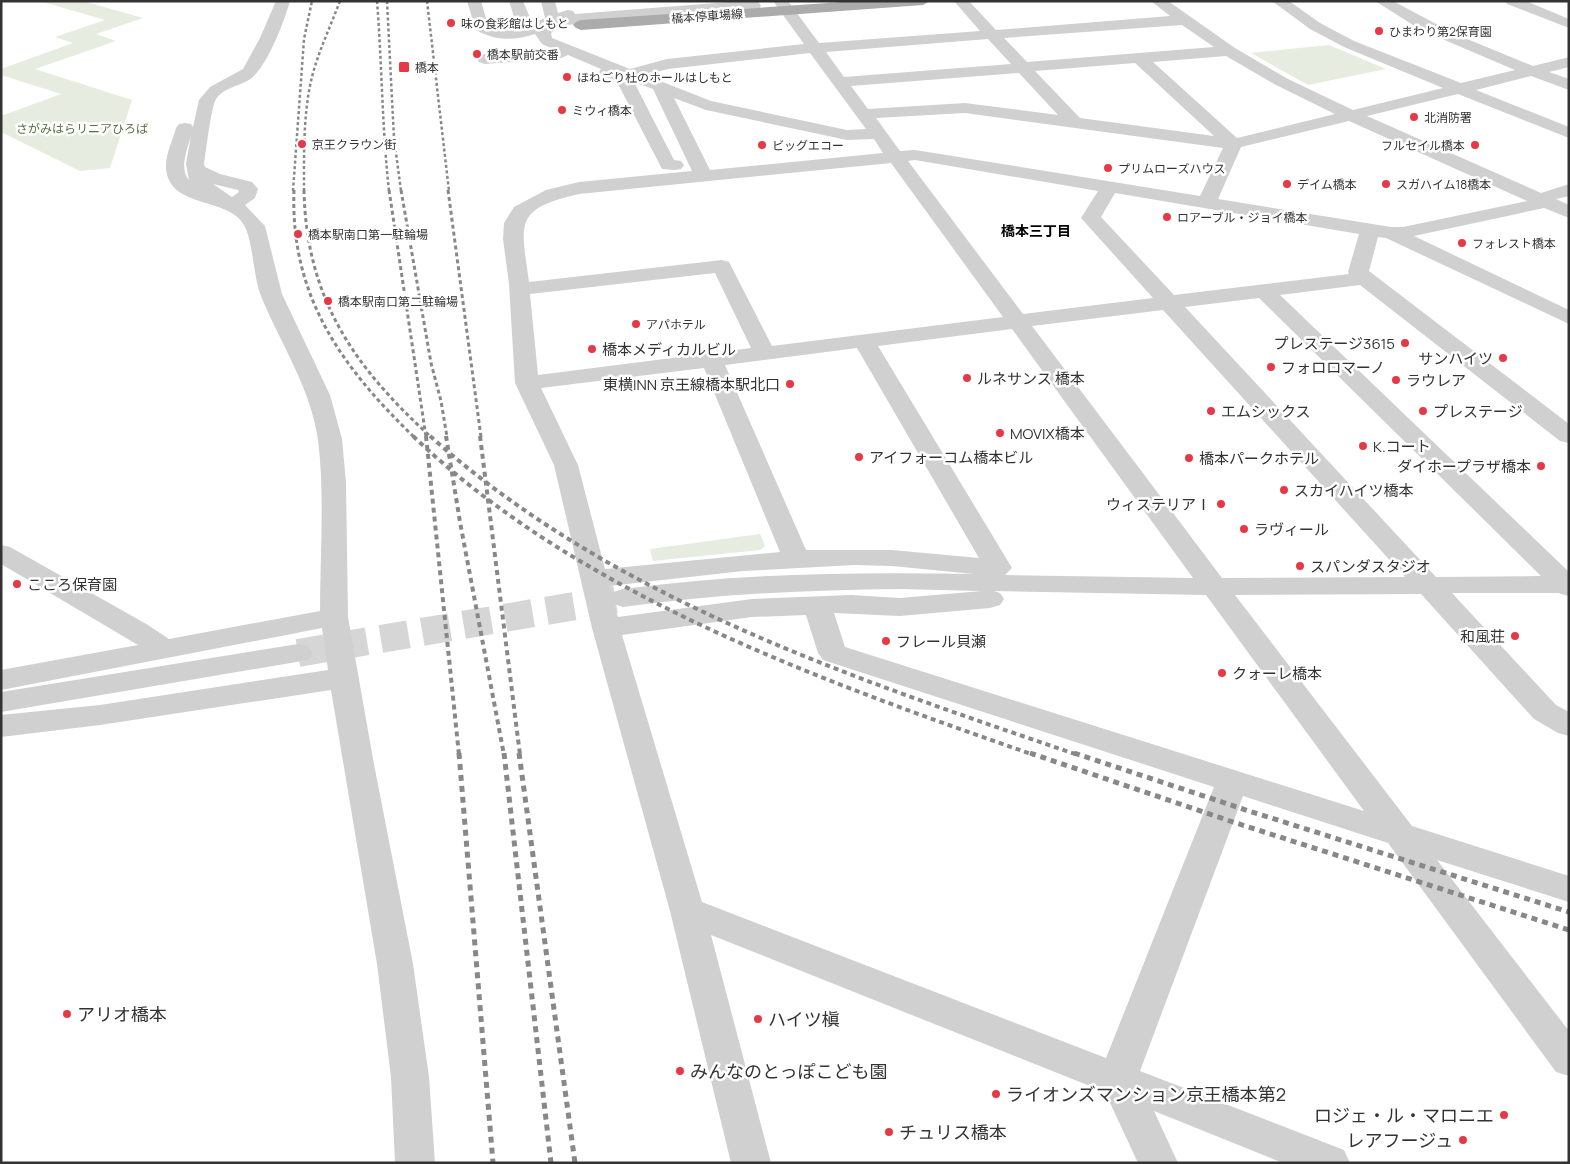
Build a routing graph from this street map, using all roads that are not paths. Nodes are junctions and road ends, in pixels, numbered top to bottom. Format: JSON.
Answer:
{"nodes":[{"id":1,"x":283,"y":1,"type":"edge"},
{"id":2,"x":474,"y":1,"type":"edge"},
{"id":3,"x":516,"y":1,"type":"edge"},
{"id":4,"x":533,"y":1,"type":"edge"},
{"id":5,"x":923,"y":1,"type":"edge"},
{"id":6,"x":962,"y":1,"type":"edge"},
{"id":7,"x":1158,"y":1,"type":"edge"},
{"id":8,"x":1279,"y":1,"type":"edge"},
{"id":9,"x":1382,"y":1,"type":"edge"},
{"id":10,"x":1512,"y":1,"type":"edge"},
{"id":11,"x":753,"y":3,"type":"edge"},
{"id":12,"x":784,"y":6,"type":"edge"},
{"id":13,"x":512,"y":19,"type":"dead end"},
{"id":14,"x":1183,"y":20,"type":"junction"},
{"id":15,"x":1569,"y":24,"type":"edge"},
{"id":16,"x":486,"y":30,"type":"junction"},
{"id":17,"x":544,"y":33,"type":"edge"},
{"id":18,"x":992,"y":34,"type":"junction"},
{"id":19,"x":815,"y":48,"type":"junction"},
{"id":20,"x":1229,"y":51,"type":"junction"},
{"id":21,"x":1139,"y":58,"type":"junction"},
{"id":22,"x":1569,"y":62,"type":"edge"},
{"id":23,"x":245,"y":65,"type":"junction"},
{"id":24,"x":1022,"y":67,"type":"junction"},
{"id":25,"x":1534,"y":72,"type":"junction"},
{"id":26,"x":629,"y":74,"type":"junction"},
{"id":27,"x":839,"y":82,"type":"junction"},
{"id":28,"x":1569,"y":85,"type":"edge"},
{"id":29,"x":660,"y":87,"type":"junction"},
{"id":30,"x":1461,"y":89,"type":"junction"},
{"id":31,"x":1350,"y":115,"type":"junction"},
{"id":32,"x":1074,"y":122,"type":"junction"},
{"id":33,"x":871,"y":124,"type":"junction"},
{"id":34,"x":1569,"y":133,"type":"edge"},
{"id":35,"x":1233,"y":144,"type":"junction"},
{"id":36,"x":895,"y":157,"type":"junction"},
{"id":37,"x":675,"y":165,"type":"dead end"},
{"id":38,"x":704,"y":176,"type":"junction"},
{"id":39,"x":1110,"y":187,"type":"junction"},
{"id":40,"x":1569,"y":190,"type":"edge"},
{"id":41,"x":1543,"y":201,"type":"junction"},
{"id":42,"x":1206,"y":202,"type":"junction"},
{"id":43,"x":230,"y":204,"type":"junction"},
{"id":44,"x":1569,"y":212,"type":"edge"},
{"id":45,"x":1381,"y":232,"type":"junction"},
{"id":46,"x":1364,"y":278,"type":"junction"},
{"id":47,"x":520,"y":289,"type":"junction"},
{"id":48,"x":1264,"y":291,"type":"junction"},
{"id":49,"x":1169,"y":303,"type":"junction"},
{"id":50,"x":1569,"y":318,"type":"edge"},
{"id":51,"x":1018,"y":322,"type":"junction"},
{"id":52,"x":864,"y":341,"type":"junction"},
{"id":53,"x":764,"y":354,"type":"junction"},
{"id":54,"x":712,"y":360,"type":"junction"},
{"id":55,"x":527,"y":383,"type":"junction"},
{"id":56,"x":1569,"y":436,"type":"edge"},
{"id":57,"x":1,"y":553,"type":"edge"},
{"id":58,"x":797,"y":560,"type":"junction"},
{"id":59,"x":998,"y":568,"type":"junction"},
{"id":60,"x":595,"y":579,"type":"junction"},
{"id":61,"x":1039,"y":585,"type":"junction"},
{"id":62,"x":1567,"y":585,"type":"edge"},
{"id":63,"x":1430,"y":586,"type":"junction"},
{"id":64,"x":1214,"y":587,"type":"junction"},
{"id":65,"x":623,"y":598,"type":"tunnel mouth"},
{"id":66,"x":817,"y":606,"type":"junction"},
{"id":67,"x":334,"y":617,"type":"junction"},
{"id":68,"x":606,"y":628,"type":"junction"},
{"id":69,"x":164,"y":649,"type":"junction"},
{"id":70,"x":298,"y":653,"type":"tunnel mouth"},
{"id":71,"x":343,"y":678,"type":"junction"},
{"id":72,"x":1,"y":680,"type":"edge"},
{"id":73,"x":1,"y":702,"type":"edge"},
{"id":74,"x":1,"y":726,"type":"edge"},
{"id":75,"x":1569,"y":726,"type":"edge"},
{"id":76,"x":1232,"y":782,"type":"junction"},
{"id":77,"x":1402,"y":836,"type":"junction"},
{"id":78,"x":1569,"y":889,"type":"edge"},
{"id":79,"x":687,"y":911,"type":"junction"},
{"id":80,"x":1569,"y":1060,"type":"edge"},
{"id":81,"x":1119,"y":1080,"type":"junction"},
{"id":82,"x":415,"y":1163,"type":"edge"},
{"id":83,"x":751,"y":1163,"type":"edge"},
{"id":84,"x":1158,"y":1163,"type":"edge"},
{"id":85,"x":1330,"y":1163,"type":"edge"}],
"edges":[{"from":1,"to":23,"type":"street"},
{"from":2,"to":16,"type":"street"},
{"from":3,"to":17,"type":"street"},
{"from":4,"to":17,"type":"street"},
{"from":5,"to":12,"type":"main road","name":"橋本停車場線"},
{"from":6,"to":18,"type":"street"},
{"from":7,"to":14,"type":"street"},
{"from":8,"to":30,"type":"street"},
{"from":9,"to":25,"type":"street"},
{"from":10,"to":15,"type":"street"},
{"from":11,"to":17,"type":"street"},
{"from":12,"to":17,"type":"main road","name":"橋本停車場線"},
{"from":12,"to":19,"type":"street"},
{"from":13,"to":16,"type":"street"},
{"from":14,"to":18,"type":"street"},
{"from":14,"to":20,"type":"street"},
{"from":16,"to":17,"type":"street"},
{"from":16,"to":17,"type":"street"},
{"from":17,"to":26,"type":"street"},
{"from":17,"to":37,"type":"street"},
{"from":18,"to":19,"type":"street"},
{"from":18,"to":24,"type":"street"},
{"from":19,"to":26,"type":"street"},
{"from":19,"to":27,"type":"street"},
{"from":20,"to":21,"type":"street"},
{"from":20,"to":31,"type":"street"},
{"from":21,"to":24,"type":"street"},
{"from":21,"to":35,"type":"street"},
{"from":22,"to":25,"type":"street"},
{"from":23,"to":43,"type":"street"},
{"from":23,"to":43,"type":"street"},
{"from":24,"to":27,"type":"street"},
{"from":24,"to":32,"type":"street"},
{"from":25,"to":28,"type":"street"},
{"from":25,"to":30,"type":"street"},
{"from":26,"to":29,"type":"street"},
{"from":27,"to":33,"type":"street"},
{"from":29,"to":33,"type":"street"},
{"from":29,"to":38,"type":"street"},
{"from":30,"to":31,"type":"street"},
{"from":30,"to":34,"type":"street"},
{"from":31,"to":35,"type":"street"},
{"from":31,"to":41,"type":"street"},
{"from":32,"to":33,"type":"street"},
{"from":32,"to":35,"type":"street"},
{"from":33,"to":36,"type":"street"},
{"from":35,"to":42,"type":"street"},
{"from":36,"to":38,"type":"street"},
{"from":36,"to":39,"type":"street"},
{"from":36,"to":51,"type":"street"},
{"from":38,"to":47,"type":"street"},
{"from":39,"to":42,"type":"street"},
{"from":39,"to":49,"type":"street"},
{"from":40,"to":41,"type":"street"},
{"from":41,"to":44,"type":"street"},
{"from":41,"to":45,"type":"street"},
{"from":42,"to":45,"type":"street"},
{"from":43,"to":67,"type":"street"},
{"from":45,"to":46,"type":"street"},
{"from":45,"to":50,"type":"street"},
{"from":46,"to":48,"type":"street"},
{"from":46,"to":56,"type":"street"},
{"from":47,"to":53,"type":"street"},
{"from":47,"to":55,"type":"street"},
{"from":48,"to":49,"type":"street"},
{"from":48,"to":62,"type":"street"},
{"from":49,"to":51,"type":"street"},
{"from":49,"to":63,"type":"street"},
{"from":51,"to":52,"type":"street"},
{"from":51,"to":64,"type":"street"},
{"from":52,"to":53,"type":"street"},
{"from":52,"to":59,"type":"street"},
{"from":53,"to":54,"type":"street"},
{"from":54,"to":55,"type":"street"},
{"from":54,"to":58,"type":"street"},
{"from":55,"to":60,"type":"street"},
{"from":57,"to":69,"type":"street"},
{"from":58,"to":59,"type":"street"},
{"from":58,"to":60,"type":"street"},
{"from":59,"to":61,"type":"street"},
{"from":60,"to":68,"type":"street"},
{"from":61,"to":64,"type":"street"},
{"from":61,"to":65,"type":"street"},
{"from":61,"to":66,"type":"street"},
{"from":62,"to":63,"type":"street"},
{"from":63,"to":64,"type":"street"},
{"from":63,"to":75,"type":"street"},
{"from":64,"to":77,"type":"street"},
{"from":66,"to":68,"type":"street"},
{"from":66,"to":76,"type":"street"},
{"from":67,"to":69,"type":"street"},
{"from":67,"to":71,"type":"street"},
{"from":68,"to":79,"type":"street"},
{"from":69,"to":72,"type":"street"},
{"from":70,"to":73,"type":"street"},
{"from":71,"to":74,"type":"street"},
{"from":71,"to":82,"type":"street"},
{"from":76,"to":77,"type":"street"},
{"from":76,"to":81,"type":"street"},
{"from":77,"to":78,"type":"street"},
{"from":77,"to":80,"type":"street"},
{"from":79,"to":81,"type":"street"},
{"from":79,"to":83,"type":"street"},
{"from":81,"to":84,"type":"street"},
{"from":81,"to":85,"type":"street"}]}
